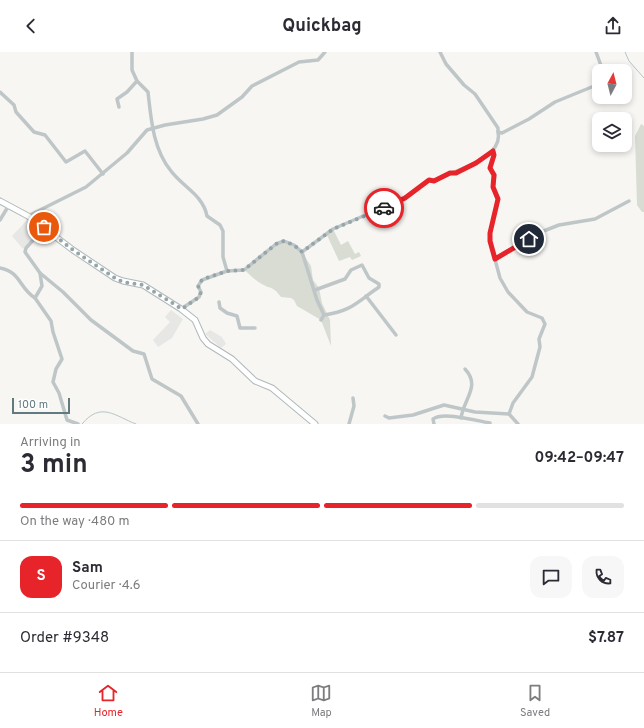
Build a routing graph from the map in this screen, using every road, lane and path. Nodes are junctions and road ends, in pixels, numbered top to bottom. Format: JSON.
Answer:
{"nodes":[{"id":1,"x":132,"y":52,"type":"edge"},
{"id":2,"x":325,"y":52,"type":"edge"},
{"id":3,"x":440,"y":52,"type":"edge"},
{"id":4,"x":596,"y":52,"type":"edge"},
{"id":5,"x":600,"y":64,"type":"edge"},
{"id":6,"x":137,"y":81,"type":"junction"},
{"id":7,"x":592,"y":87,"type":"edge"},
{"id":8,"x":0,"y":92,"type":"edge"},
{"id":9,"x":119,"y":107,"type":"dead end"},
{"id":10,"x":152,"y":128,"type":"junction"},
{"id":11,"x":498,"y":132,"type":"junction"},
{"id":12,"x":493,"y":151,"type":"junction"},
{"id":13,"x":103,"y":174,"type":"junction"},
{"id":14,"x":0,"y":200,"type":"edge"},
{"id":15,"x":629,"y":201,"type":"dead end"},
{"id":16,"x":9,"y":205,"type":"junction"},
{"id":17,"x":28,"y":216,"type":"junction"},
{"id":18,"x":0,"y":220,"type":"edge"},
{"id":19,"x":44,"y":227,"type":"junction"},
{"id":20,"x":302,"y":252,"type":"junction"},
{"id":21,"x":495,"y":259,"type":"junction"},
{"id":22,"x":0,"y":268,"type":"edge"},
{"id":23,"x":227,"y":271,"type":"junction"},
{"id":24,"x":40,"y":273,"type":"junction"},
{"id":25,"x":314,"y":290,"type":"junction"},
{"id":26,"x":366,"y":296,"type":"junction"},
{"id":27,"x":35,"y":298,"type":"junction"},
{"id":28,"x":219,"y":302,"type":"dead end"},
{"id":29,"x":182,"y":309,"type":"junction"},
{"id":30,"x":324,"y":315,"type":"junction"},
{"id":31,"x":321,"y":320,"type":"dead end"},
{"id":32,"x":255,"y":328,"type":"dead end"},
{"id":33,"x":396,"y":335,"type":"dead end"},
{"id":34,"x":465,"y":369,"type":"dead end"},
{"id":35,"x":353,"y":398,"type":"dead end"},
{"id":36,"x":462,"y":409,"type":"junction"},
{"id":37,"x":509,"y":414,"type":"junction"},
{"id":38,"x":385,"y":416,"type":"dead end"},
{"id":39,"x":461,"y":418,"type":"junction"},
{"id":40,"x":481,"y":423,"type":"edge"},
{"id":41,"x":490,"y":423,"type":"edge"},
{"id":42,"x":78,"y":424,"type":"edge"},
{"id":43,"x":198,"y":424,"type":"edge"},
{"id":44,"x":315,"y":424,"type":"edge"},
{"id":45,"x":349,"y":424,"type":"edge"},
{"id":46,"x":434,"y":424,"type":"edge"},
{"id":47,"x":518,"y":424,"type":"edge"}],
"edges":[{"from":1,"to":6,"type":"street"},
{"from":2,"to":10,"type":"street"},
{"from":3,"to":11,"type":"street"},
{"from":4,"to":5,"type":"street"},
{"from":6,"to":9,"type":"street"},
{"from":6,"to":10,"type":"street"},
{"from":7,"to":11,"type":"street"},
{"from":8,"to":13,"type":"street"},
{"from":10,"to":13,"type":"street"},
{"from":10,"to":23,"type":"street"},
{"from":11,"to":12,"type":"street"},
{"from":12,"to":20,"type":"street"},
{"from":12,"to":21,"type":"street"},
{"from":13,"to":17,"type":"street"},
{"from":14,"to":16,"type":"main road"},
{"from":15,"to":21,"type":"street"},
{"from":16,"to":17,"type":"main road"},
{"from":16,"to":18,"type":"street"},
{"from":17,"to":19,"type":"main road"},
{"from":19,"to":24,"type":"street"},
{"from":19,"to":29,"type":"main road"},
{"from":20,"to":23,"type":"street"},
{"from":20,"to":25,"type":"street"},
{"from":21,"to":37,"type":"street"},
{"from":22,"to":27,"type":"street"},
{"from":23,"to":29,"type":"street"},
{"from":24,"to":27,"type":"street"},
{"from":24,"to":43,"type":"street"},
{"from":25,"to":26,"type":"street"},
{"from":25,"to":30,"type":"street"},
{"from":26,"to":30,"type":"street"},
{"from":26,"to":33,"type":"street"},
{"from":27,"to":42,"type":"street"},
{"from":28,"to":32,"type":"street"},
{"from":29,"to":44,"type":"main road"},
{"from":30,"to":31,"type":"street"},
{"from":34,"to":36,"type":"street"},
{"from":35,"to":45,"type":"street"},
{"from":36,"to":37,"type":"street"},
{"from":36,"to":38,"type":"street"},
{"from":36,"to":39,"type":"street"},
{"from":37,"to":47,"type":"street"},
{"from":39,"to":40,"type":"street"},
{"from":39,"to":46,"type":"street"},
{"from":40,"to":41,"type":"street"}]}
